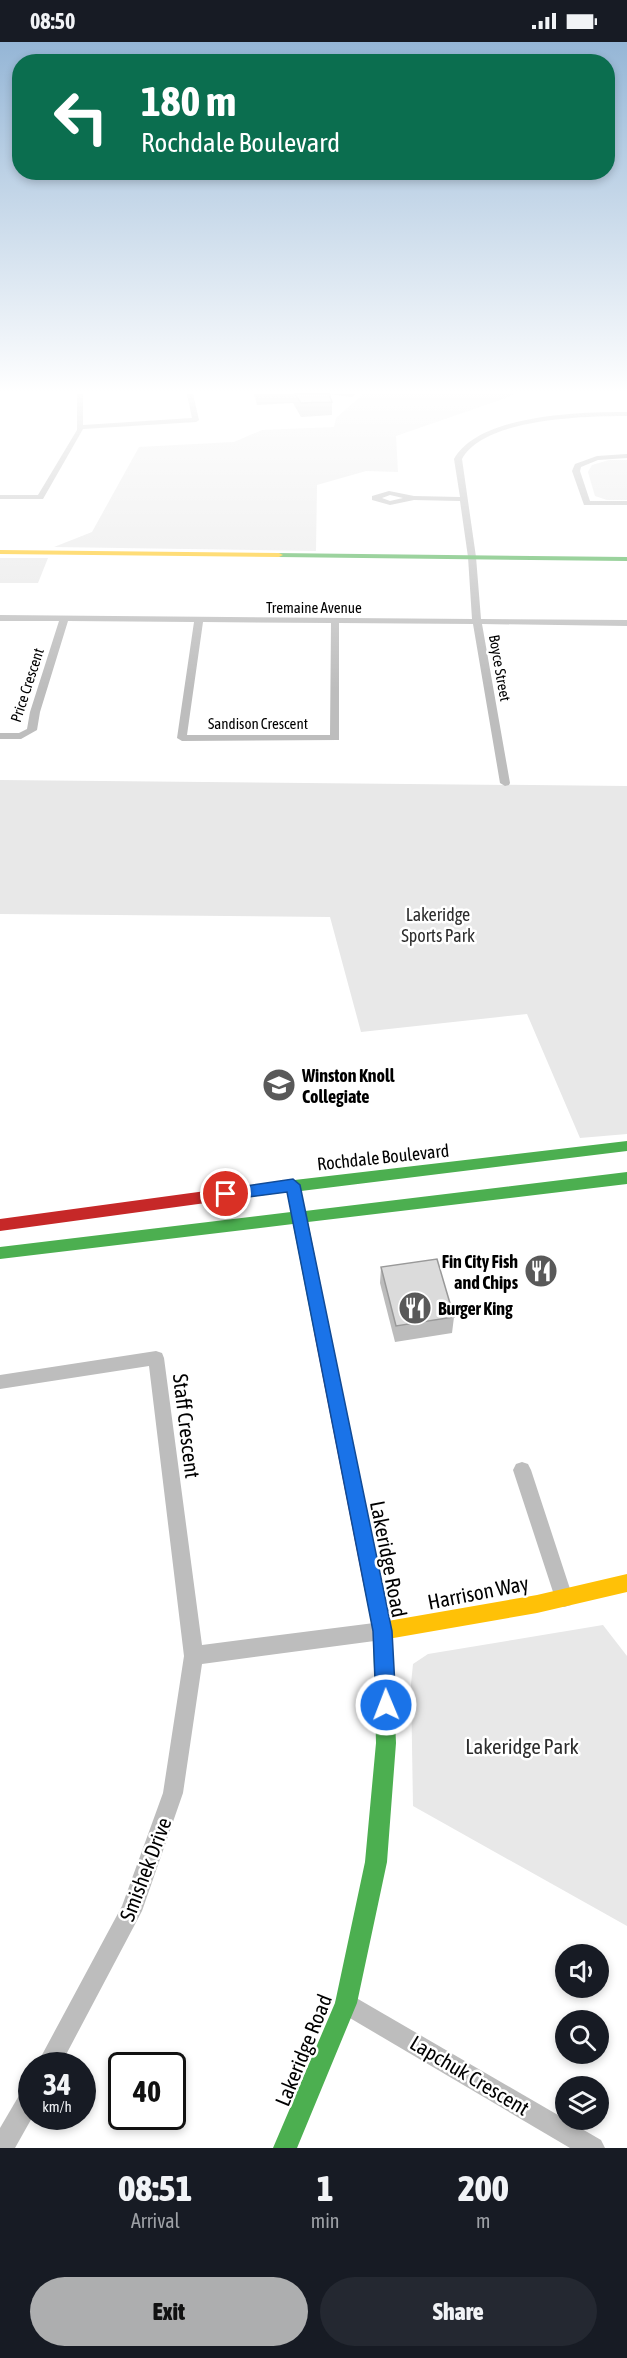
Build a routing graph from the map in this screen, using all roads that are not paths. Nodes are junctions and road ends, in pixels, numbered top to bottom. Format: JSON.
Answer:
{"nodes":[{"id":1,"x":43,"y":492,"type":"edge"},
{"id":2,"x":463,"y":492,"type":"edge"},
{"id":3,"x":583,"y":492,"type":"edge"},
{"id":4,"x":0,"y":496,"type":"edge"},
{"id":5,"x":414,"y":498,"type":"dead end"},
{"id":6,"x":464,"y":499,"type":"junction"},
{"id":7,"x":627,"y":503,"type":"edge"},
{"id":8,"x":0,"y":552,"type":"edge"},
{"id":9,"x":472,"y":557,"type":"junction"},
{"id":10,"x":627,"y":558,"type":"edge"},
{"id":11,"x":0,"y":618,"type":"edge"},
{"id":12,"x":64,"y":619,"type":"junction"},
{"id":13,"x":199,"y":620,"type":"junction"},
{"id":14,"x":334,"y":621,"type":"junction"},
{"id":15,"x":477,"y":621,"type":"junction"},
{"id":16,"x":626,"y":625,"type":"edge"},
{"id":17,"x":0,"y":736,"type":"edge"},
{"id":18,"x":505,"y":783,"type":"dead end"},
{"id":19,"x":627,"y":1146,"type":"edge"},
{"id":20,"x":627,"y":1178,"type":"edge"},
{"id":21,"x":293,"y":1185,"type":"junction"},
{"id":22,"x":299,"y":1216,"type":"junction"},
{"id":23,"x":0,"y":1225,"type":"edge"},
{"id":24,"x":0,"y":1253,"type":"edge"},
{"id":25,"x":0,"y":1382,"type":"edge"},
{"id":26,"x":522,"y":1470,"type":"dead end"},
{"id":27,"x":627,"y":1582,"type":"edge"},
{"id":28,"x":564,"y":1598,"type":"junction"},
{"id":29,"x":382,"y":1631,"type":"junction"},
{"id":30,"x":194,"y":1656,"type":"junction"},
{"id":31,"x":346,"y":2003,"type":"junction"},
{"id":32,"x":55,"y":2052,"type":"edge"},
{"id":33,"x":18,"y":2120,"type":"edge"},
{"id":34,"x":2,"y":2148,"type":"edge"},
{"id":35,"x":285,"y":2148,"type":"edge"},
{"id":36,"x":593,"y":2148,"type":"edge"}],
"edges":[{"from":1,"to":4,"type":"street"},
{"from":2,"to":6,"type":"street","name":"Boyce Street"},
{"from":3,"to":7,"type":"street"},
{"from":5,"to":6,"type":"street"},
{"from":6,"to":9,"type":"street","name":"Boyce Street"},
{"from":8,"to":9,"type":"street"},
{"from":9,"to":10,"type":"street"},
{"from":9,"to":15,"type":"street","name":"Boyce Street"},
{"from":11,"to":12,"type":"street","name":"Tremaine Avenue"},
{"from":12,"to":13,"type":"street","name":"Tremaine Avenue"},
{"from":12,"to":17,"type":"street","name":"Price Crescent"},
{"from":13,"to":14,"type":"street","name":"Tremaine Avenue"},
{"from":13,"to":14,"type":"street","name":"Sandison Crescent"},
{"from":14,"to":15,"type":"street","name":"Tremaine Avenue"},
{"from":15,"to":16,"type":"street","name":"Tremaine Avenue"},
{"from":15,"to":18,"type":"street","name":"Boyce Street"},
{"from":19,"to":21,"type":"street","name":"Rochdale Boulevard"},
{"from":20,"to":22,"type":"street"},
{"from":21,"to":22,"type":"street","name":"Lakeridge Road"},
{"from":21,"to":23,"type":"street","name":"Rochdale Boulevard"},
{"from":22,"to":24,"type":"street"},
{"from":22,"to":29,"type":"street","name":"Lakeridge Road"},
{"from":25,"to":30,"type":"street","name":"Staff Crescent"},
{"from":26,"to":28,"type":"street"},
{"from":27,"to":28,"type":"street","name":"Harrison Way"},
{"from":28,"to":29,"type":"street","name":"Harrison Way"},
{"from":29,"to":30,"type":"street","name":"Harrison Way"},
{"from":29,"to":31,"type":"street","name":"Lakeridge Road"},
{"from":30,"to":32,"type":"street","name":"Smishek Drive"},
{"from":31,"to":35,"type":"street","name":"Lakeridge Road"},
{"from":31,"to":36,"type":"street","name":"Lapchuk Crescent"},
{"from":33,"to":34,"type":"street"}]}
